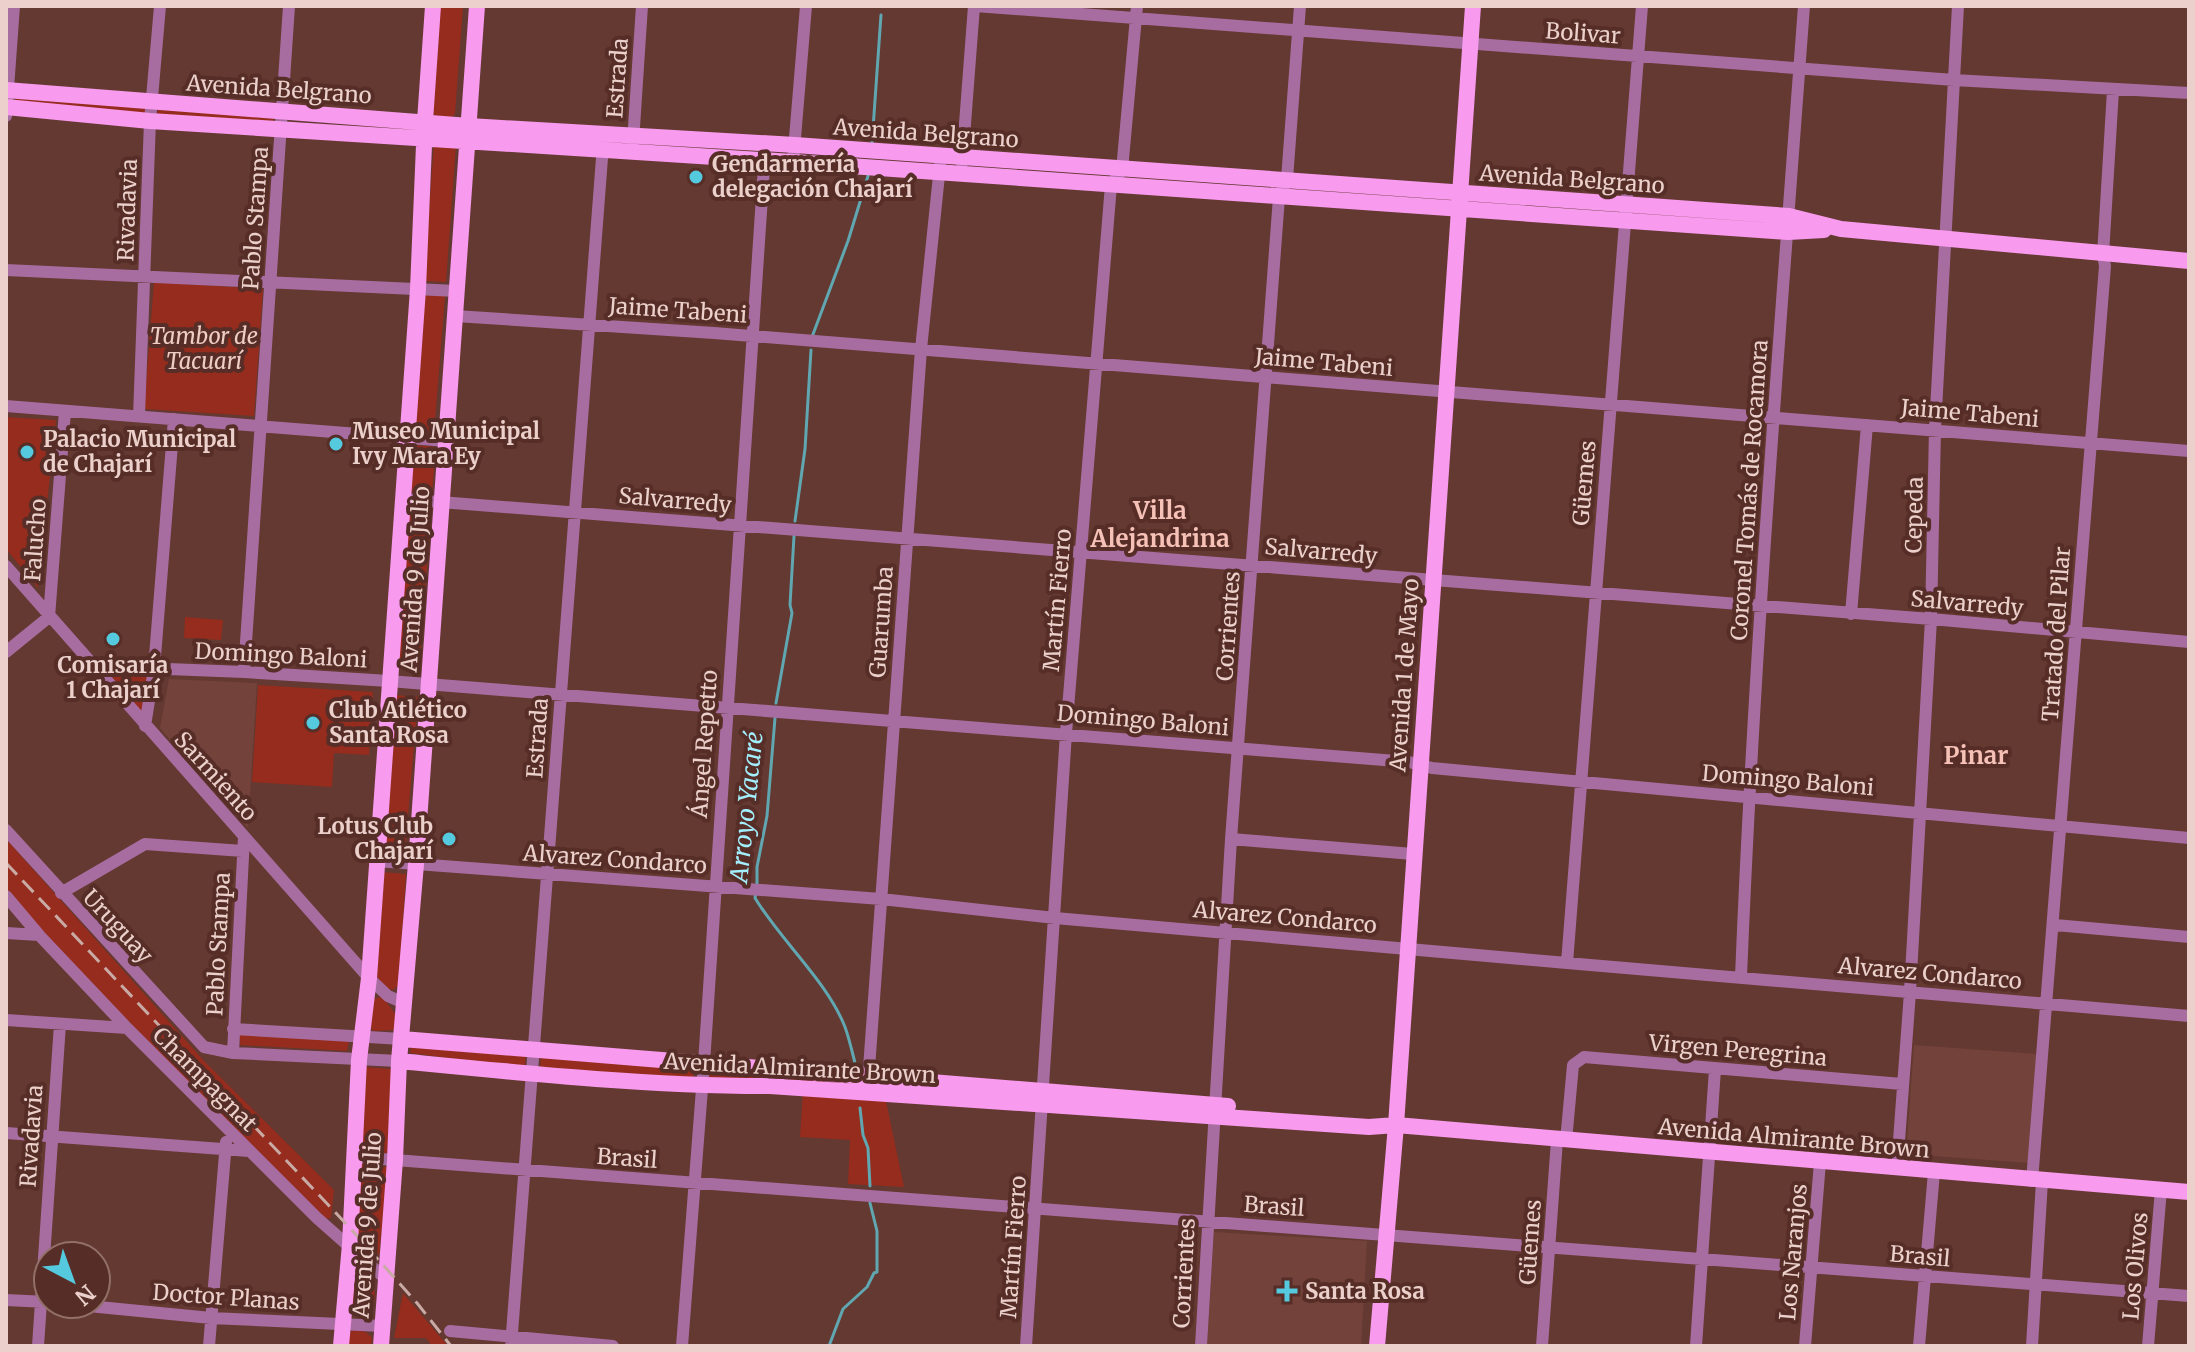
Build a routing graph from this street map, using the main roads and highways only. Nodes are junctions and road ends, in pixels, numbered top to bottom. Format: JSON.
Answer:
{"nodes":[{"id":1,"x":433,"y":6,"type":"edge"},
{"id":2,"x":477,"y":6,"type":"edge"},
{"id":3,"x":1473,"y":6,"type":"edge"},
{"id":4,"x":7,"y":99,"type":"edge"},
{"id":5,"x":281,"y":120,"type":"junction"},
{"id":6,"x":425,"y":121,"type":"junction"},
{"id":7,"x":468,"y":133,"type":"junction"},
{"id":8,"x":424,"y":138,"type":"junction"},
{"id":9,"x":941,"y":164,"type":"junction"},
{"id":10,"x":1459,"y":201,"type":"junction"},
{"id":11,"x":2189,"y":261,"type":"edge"},
{"id":12,"x":402,"y":1039,"type":"junction"},
{"id":13,"x":399,"y":1061,"type":"junction"},
{"id":14,"x":868,"y":1085,"type":"junction"},
{"id":15,"x":1396,"y":1125,"type":"junction"},
{"id":16,"x":2189,"y":1192,"type":"edge"},
{"id":17,"x":341,"y":1346,"type":"edge"},
{"id":18,"x":381,"y":1346,"type":"edge"},
{"id":19,"x":1377,"y":1346,"type":"edge"}],
"edges":[{"from":1,"to":6,"type":"main road","name":"Avenida 9 de Julio"},
{"from":2,"to":7,"type":"main road","name":"Avenida 9 de Julio"},
{"from":3,"to":10,"type":"main road","name":"Avenida 1 de Mayo"},
{"from":4,"to":5,"type":"main road","name":"Avenida Belgrano"},
{"from":4,"to":5,"type":"main road","name":"Avenida Belgrano"},
{"from":5,"to":6,"type":"main road","name":"Avenida Belgrano"},
{"from":5,"to":8,"type":"main road","name":"Avenida Belgrano"},
{"from":6,"to":7,"type":"main road","name":"Avenida Belgrano"},
{"from":6,"to":8,"type":"main road","name":"Avenida 9 de Julio"},
{"from":7,"to":8,"type":"main road","name":"Avenida Belgrano"},
{"from":7,"to":9,"type":"main road","name":"Avenida Belgrano"},
{"from":7,"to":12,"type":"main road","name":"Avenida 9 de Julio"},
{"from":8,"to":17,"type":"main road","name":"Avenida 9 de Julio"},
{"from":9,"to":10,"type":"main road","name":"Avenida Belgrano"},
{"from":9,"to":10,"type":"main road","name":"Avenida Belgrano"},
{"from":10,"to":11,"type":"main road","name":"Avenida Belgrano"},
{"from":10,"to":15,"type":"main road","name":"Avenida 1 de Mayo"},
{"from":12,"to":13,"type":"main road","name":"Avenida 9 de Julio"},
{"from":12,"to":14,"type":"main road","name":"Avenida Almirante Brown"},
{"from":13,"to":14,"type":"main road","name":"Avenida Almirante Brown"},
{"from":13,"to":18,"type":"main road","name":"Avenida 9 de Julio"},
{"from":14,"to":15,"type":"main road","name":"Avenida Almirante Brown"},
{"from":15,"to":16,"type":"main road","name":"Avenida Almirante Brown"},
{"from":15,"to":19,"type":"main road","name":"Avenida 1 de Mayo"}]}
